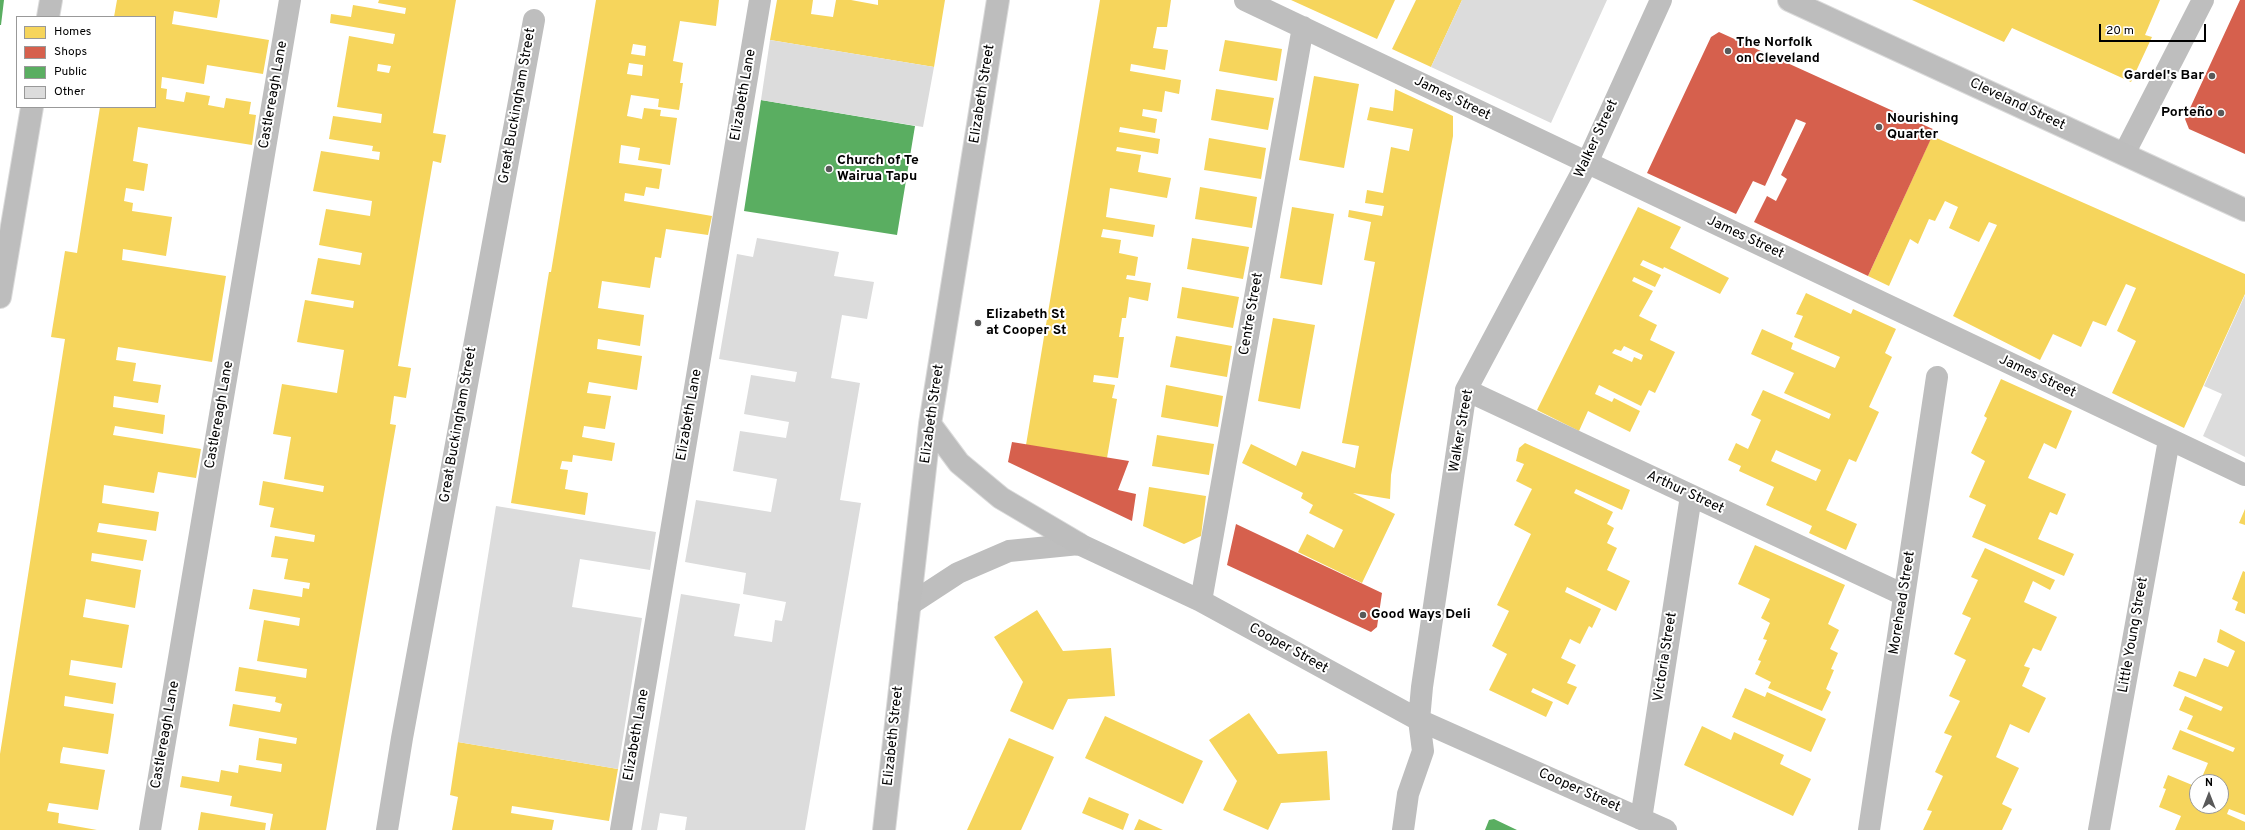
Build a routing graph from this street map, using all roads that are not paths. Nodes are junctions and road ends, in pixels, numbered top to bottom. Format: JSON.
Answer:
{"nodes":[{"id":1,"x":51,"y":0,"type":"edge"},
{"id":2,"x":290,"y":0,"type":"edge"},
{"id":3,"x":760,"y":0,"type":"edge"},
{"id":4,"x":998,"y":0,"type":"edge"},
{"id":5,"x":1245,"y":0,"type":"edge"},
{"id":6,"x":1661,"y":0,"type":"edge"},
{"id":7,"x":1789,"y":0,"type":"edge"},
{"id":8,"x":2203,"y":0,"type":"edge"},
{"id":9,"x":48,"y":16,"type":"edge"},
{"id":10,"x":534,"y":20,"type":"dead end"},
{"id":11,"x":1303,"y":27,"type":"junction"},
{"id":12,"x":32,"y":108,"type":"edge"},
{"id":13,"x":2124,"y":154,"type":"junction"},
{"id":14,"x":1587,"y":163,"type":"junction"},
{"id":15,"x":2245,"y":210,"type":"edge"},
{"id":16,"x":0,"y":297,"type":"edge"},
{"id":17,"x":1937,"y":376,"type":"dead end"},
{"id":18,"x":1466,"y":390,"type":"junction"},
{"id":19,"x":930,"y":424,"type":"junction"},
{"id":20,"x":2170,"y":440,"type":"junction"},
{"id":21,"x":2245,"y":476,"type":"edge"},
{"id":22,"x":1692,"y":496,"type":"junction"},
{"id":23,"x":1079,"y":544,"type":"junction"},
{"id":24,"x":1904,"y":595,"type":"junction"},
{"id":25,"x":1200,"y":601,"type":"junction"},
{"id":26,"x":909,"y":605,"type":"junction"},
{"id":27,"x":1419,"y":720,"type":"junction"},
{"id":28,"x":1641,"y":819,"type":"junction"},
{"id":29,"x":150,"y":830,"type":"edge"},
{"id":30,"x":387,"y":830,"type":"edge"},
{"id":31,"x":621,"y":830,"type":"edge"},
{"id":32,"x":884,"y":830,"type":"edge"},
{"id":33,"x":1403,"y":830,"type":"edge"},
{"id":34,"x":1666,"y":830,"type":"edge"},
{"id":35,"x":1869,"y":830,"type":"edge"},
{"id":36,"x":2099,"y":830,"type":"edge"}],
"edges":[{"from":1,"to":9,"type":"main road"},
{"from":2,"to":29,"type":"street","name":"Castlereagh Lane"},
{"from":3,"to":31,"type":"street","name":"Elizabeth Lane"},
{"from":4,"to":19,"type":"main road","name":"Elizabeth Street"},
{"from":5,"to":11,"type":"street","name":"James Street"},
{"from":6,"to":14,"type":"street","name":"Walker Street"},
{"from":7,"to":13,"type":"main road","name":"Cleveland Street"},
{"from":8,"to":13,"type":"street"},
{"from":10,"to":30,"type":"street","name":"Great Buckingham Street"},
{"from":11,"to":14,"type":"street","name":"James Street"},
{"from":11,"to":25,"type":"street","name":"Centre Street"},
{"from":12,"to":16,"type":"main road"},
{"from":13,"to":15,"type":"main road","name":"Cleveland Street"},
{"from":14,"to":18,"type":"street","name":"Walker Street"},
{"from":14,"to":20,"type":"street","name":"James Street"},
{"from":17,"to":24,"type":"street","name":"Morehead Street"},
{"from":18,"to":22,"type":"street","name":"Arthur Street"},
{"from":18,"to":27,"type":"street","name":"Walker Street"},
{"from":19,"to":23,"type":"main road"},
{"from":19,"to":26,"type":"main road","name":"Elizabeth Street"},
{"from":20,"to":21,"type":"street","name":"James Street"},
{"from":20,"to":36,"type":"street","name":"Little Young Street"},
{"from":22,"to":24,"type":"street","name":"Arthur Street"},
{"from":22,"to":28,"type":"street","name":"Victoria Street"},
{"from":23,"to":25,"type":"street","name":"Cooper Street"},
{"from":23,"to":26,"type":"street"},
{"from":24,"to":35,"type":"street","name":"Morehead Street"},
{"from":25,"to":27,"type":"street","name":"Cooper Street"},
{"from":26,"to":32,"type":"main road","name":"Elizabeth Street"},
{"from":27,"to":28,"type":"street","name":"Cooper Street"},
{"from":27,"to":33,"type":"street","name":"Walker Street"},
{"from":28,"to":34,"type":"street","name":"Cooper Street"}]}
